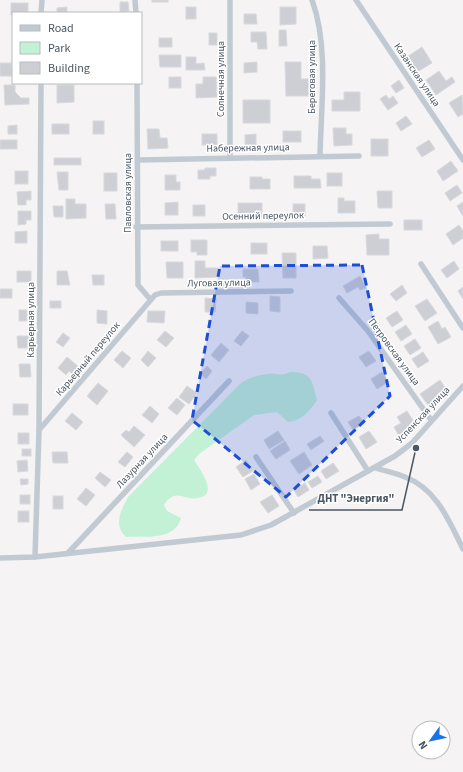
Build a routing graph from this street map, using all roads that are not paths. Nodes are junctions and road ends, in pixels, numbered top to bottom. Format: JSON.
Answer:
{"nodes":[{"id":1,"x":42,"y":0,"type":"edge"},
{"id":2,"x":135,"y":0,"type":"edge"},
{"id":3,"x":230,"y":0,"type":"edge"},
{"id":4,"x":312,"y":0,"type":"edge"},
{"id":5,"x":356,"y":0,"type":"edge"},
{"id":6,"x":41,"y":12,"type":"edge"},
{"id":7,"x":136,"y":12,"type":"edge"},
{"id":8,"x":41,"y":84,"type":"edge"},
{"id":9,"x":137,"y":84,"type":"edge"},
{"id":10,"x":320,"y":156,"type":"junction"},
{"id":11,"x":359,"y":156,"type":"dead end"},
{"id":12,"x":230,"y":158,"type":"junction"},
{"id":13,"x":138,"y":160,"type":"junction"},
{"id":14,"x":463,"y":160,"type":"edge"},
{"id":15,"x":390,"y":224,"type":"dead end"},
{"id":16,"x":136,"y":227,"type":"junction"},
{"id":17,"x":421,"y":264,"type":"dead end"},
{"id":18,"x":291,"y":291,"type":"dead end"},
{"id":19,"x":339,"y":298,"type":"dead end"},
{"id":20,"x":150,"y":299,"type":"junction"},
{"id":21,"x":463,"y":328,"type":"edge"},
{"id":22,"x":229,"y":381,"type":"dead end"},
{"id":23,"x":463,"y":386,"type":"edge"},
{"id":24,"x":331,"y":413,"type":"dead end"},
{"id":25,"x":431,"y":420,"type":"junction"},
{"id":26,"x":39,"y":430,"type":"junction"},
{"id":27,"x":256,"y":457,"type":"dead end"},
{"id":28,"x":376,"y":468,"type":"junction"},
{"id":29,"x":368,"y":471,"type":"junction"},
{"id":30,"x":294,"y":513,"type":"junction"},
{"id":31,"x":463,"y":549,"type":"edge"},
{"id":32,"x":68,"y":553,"type":"junction"},
{"id":33,"x":0,"y":558,"type":"edge"},
{"id":34,"x":35,"y":558,"type":"junction"}],
"edges":[{"from":1,"to":6,"type":"street"},
{"from":2,"to":7,"type":"street"},
{"from":3,"to":12,"type":"street","name":"Солнечная улица"},
{"from":4,"to":10,"type":"street","name":"Береговая улица"},
{"from":5,"to":14,"type":"street","name":"Казанская улица"},
{"from":8,"to":26,"type":"street","name":"Карьерная улица"},
{"from":9,"to":13,"type":"street","name":"Павловская улица"},
{"from":10,"to":11,"type":"street","name":"Набережная улица"},
{"from":10,"to":12,"type":"street","name":"Набережная улица"},
{"from":12,"to":13,"type":"street","name":"Набережная улица"},
{"from":13,"to":16,"type":"street","name":"Павловская улица"},
{"from":15,"to":16,"type":"street","name":"Осенний переулок"},
{"from":16,"to":20,"type":"street","name":"Павловская улица"},
{"from":17,"to":21,"type":"street"},
{"from":18,"to":20,"type":"street","name":"Луговая улица"},
{"from":19,"to":25,"type":"street","name":"Петровская улица"},
{"from":20,"to":26,"type":"street","name":"Карьерный переулок"},
{"from":22,"to":32,"type":"street","name":"Лазурная улица"},
{"from":23,"to":25,"type":"street","name":"Успенская улица"},
{"from":24,"to":29,"type":"street"},
{"from":25,"to":28,"type":"street","name":"Успенская улица"},
{"from":26,"to":34,"type":"street","name":"Карьерная улица"},
{"from":27,"to":30,"type":"street"},
{"from":28,"to":29,"type":"street","name":"Успенская улица"},
{"from":28,"to":31,"type":"street"},
{"from":29,"to":30,"type":"street","name":"Успенская улица"},
{"from":30,"to":32,"type":"street","name":"Успенская улица"},
{"from":32,"to":34,"type":"street","name":"Успенская улица"},
{"from":33,"to":34,"type":"street","name":"Успенская улица"}]}
